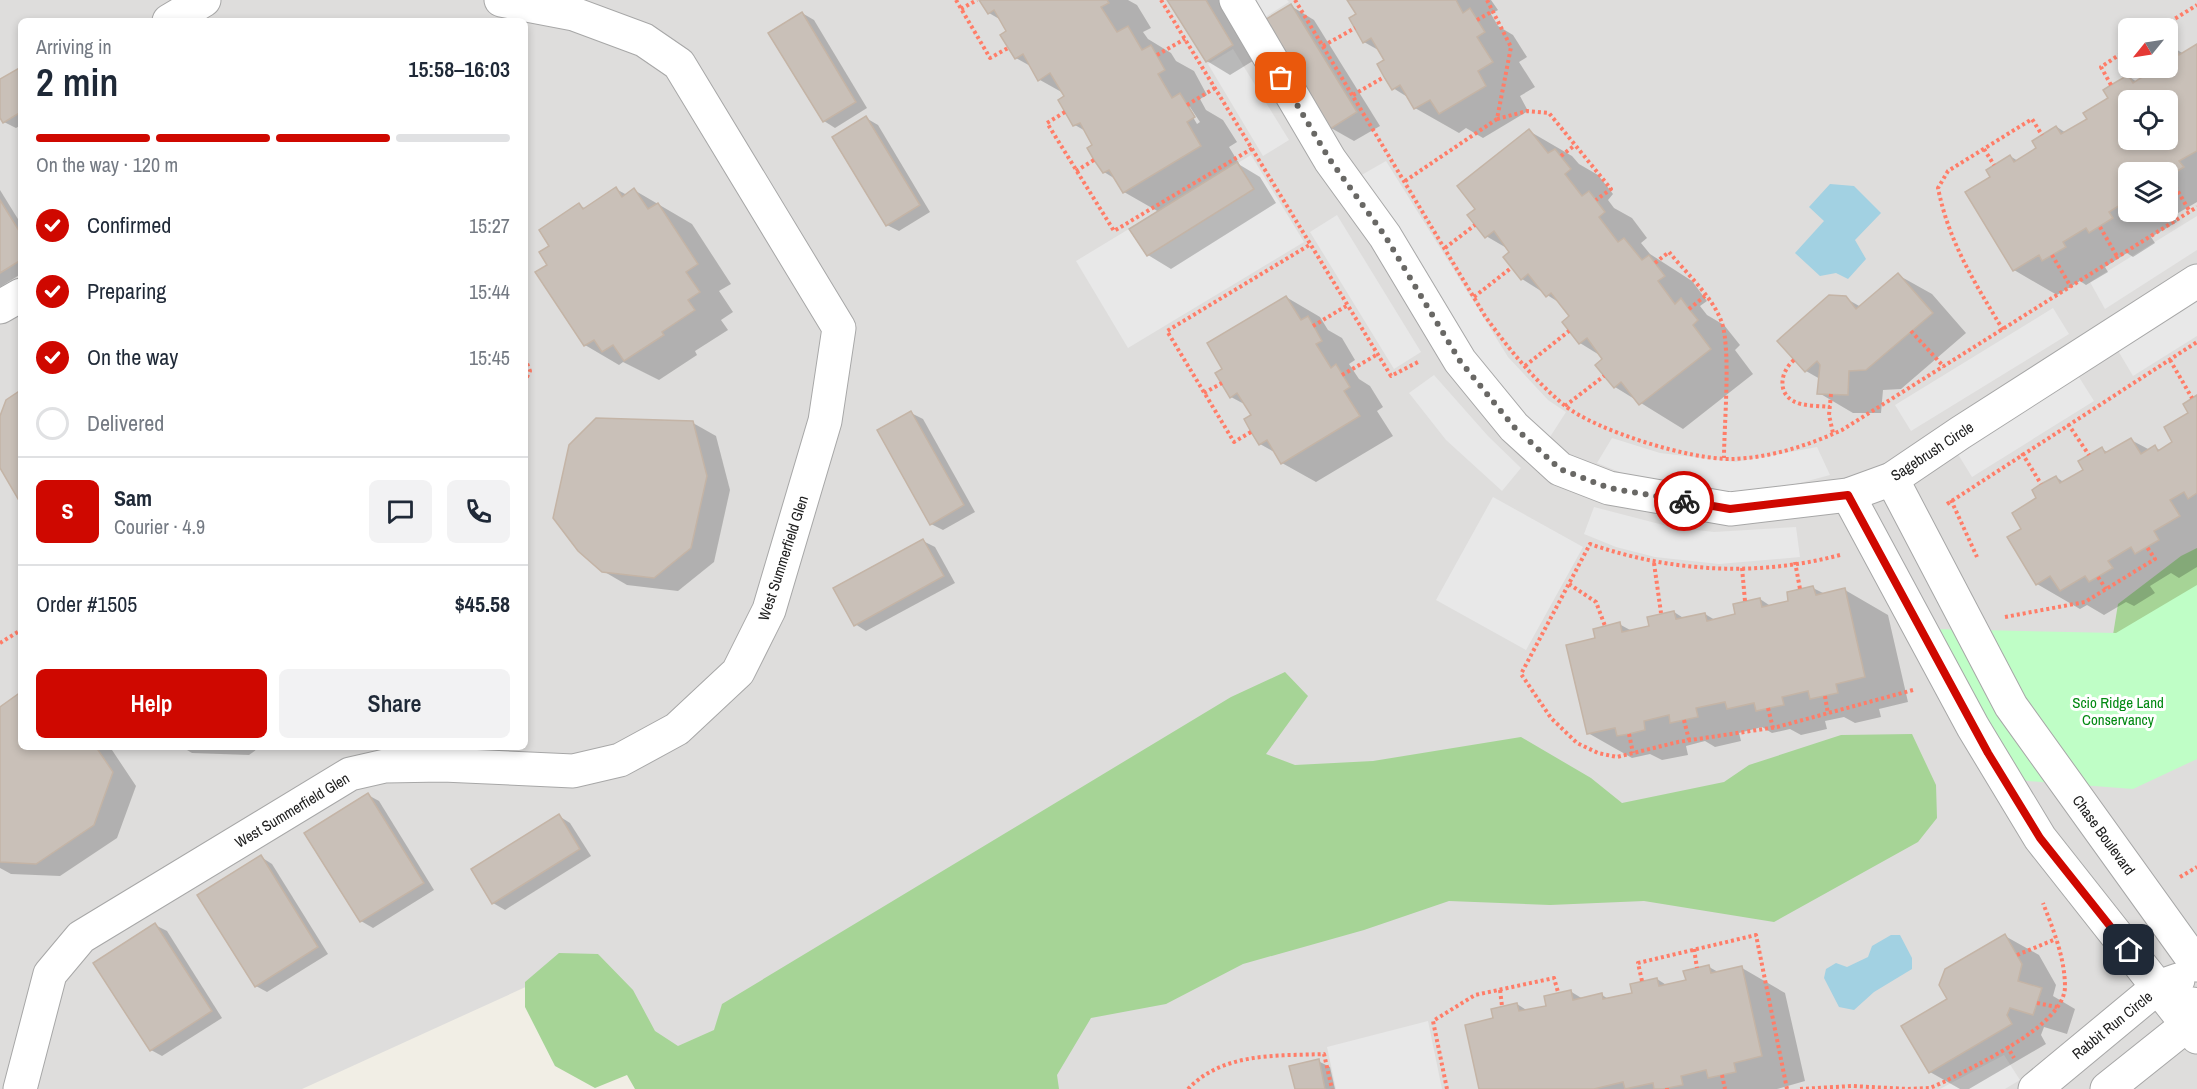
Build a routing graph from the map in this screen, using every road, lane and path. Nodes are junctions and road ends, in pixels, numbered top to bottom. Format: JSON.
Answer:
{"nodes":[{"id":1,"x":204,"y":0,"type":"edge"},
{"id":2,"x":501,"y":0,"type":"edge"},
{"id":3,"x":956,"y":0,"type":"edge"},
{"id":4,"x":977,"y":0,"type":"edge"},
{"id":5,"x":1161,"y":0,"type":"edge"},
{"id":6,"x":1236,"y":0,"type":"edge"},
{"id":7,"x":1295,"y":0,"type":"edge"},
{"id":8,"x":1487,"y":0,"type":"edge"},
{"id":9,"x":2197,"y":4,"type":"edge"},
{"id":10,"x":961,"y":9,"type":"junction"},
{"id":11,"x":1493,"y":11,"type":"junction"},
{"id":12,"x":174,"y":18,"type":"edge"},
{"id":13,"x":2175,"y":18,"type":"edge"},
{"id":14,"x":1477,"y":20,"type":"dead end"},
{"id":15,"x":1355,"y":28,"type":"dead end"},
{"id":16,"x":1185,"y":39,"type":"junction"},
{"id":17,"x":1323,"y":46,"type":"junction"},
{"id":18,"x":1008,"y":48,"type":"dead end"},
{"id":19,"x":1157,"y":55,"type":"dead end"},
{"id":20,"x":2118,"y":56,"type":"edge"},
{"id":21,"x":1384,"y":77,"type":"dead end"},
{"id":22,"x":2111,"y":85,"type":"dead end"},
{"id":23,"x":1215,"y":88,"type":"junction"},
{"id":24,"x":1353,"y":95,"type":"junction"},
{"id":25,"x":1187,"y":105,"type":"dead end"},
{"id":26,"x":1065,"y":112,"type":"dead end"},
{"id":27,"x":1497,"y":119,"type":"junction"},
{"id":28,"x":2042,"y":135,"type":"dead end"},
{"id":29,"x":1575,"y":145,"type":"junction"},
{"id":30,"x":1253,"y":148,"type":"junction"},
{"id":31,"x":1984,"y":149,"type":"junction"},
{"id":32,"x":1561,"y":156,"type":"dead end"},
{"id":33,"x":1094,"y":160,"type":"dead end"},
{"id":34,"x":1994,"y":165,"type":"dead end"},
{"id":35,"x":1077,"y":171,"type":"junction"},
{"id":36,"x":1405,"y":181,"type":"junction"},
{"id":37,"x":2178,"y":191,"type":"edge"},
{"id":38,"x":1596,"y":200,"type":"dead end"},
{"id":39,"x":2197,"y":207,"type":"edge"},
{"id":40,"x":2190,"y":212,"type":"junction"},
{"id":41,"x":1475,"y":225,"type":"dead end"},
{"id":42,"x":2100,"y":226,"type":"dead end"},
{"id":43,"x":1311,"y":244,"type":"junction"},
{"id":44,"x":1445,"y":248,"type":"junction"},
{"id":45,"x":2052,"y":255,"type":"dead end"},
{"id":46,"x":2118,"y":258,"type":"junction"},
{"id":47,"x":1655,"y":263,"type":"dead end"},
{"id":48,"x":1511,"y":268,"type":"dead end"},
{"id":49,"x":2197,"y":281,"type":"edge"},
{"id":50,"x":2071,"y":287,"type":"junction"},
{"id":51,"x":1705,"y":296,"type":"junction"},
{"id":52,"x":18,"y":297,"type":"edge"},
{"id":53,"x":1474,"y":297,"type":"junction"},
{"id":54,"x":1348,"y":305,"type":"junction"},
{"id":55,"x":0,"y":307,"type":"edge"},
{"id":56,"x":1689,"y":309,"type":"dead end"},
{"id":57,"x":1313,"y":326,"type":"dead end"},
{"id":58,"x":2003,"y":330,"type":"junction"},
{"id":59,"x":1569,"y":331,"type":"dead end"},
{"id":60,"x":1911,"y":331,"type":"dead end"},
{"id":61,"x":2197,"y":342,"type":"edge"},
{"id":62,"x":1378,"y":354,"type":"junction"},
{"id":63,"x":1423,"y":359,"type":"dead end"},
{"id":64,"x":1794,"y":360,"type":"dead end"},
{"id":65,"x":2170,"y":360,"type":"junction"},
{"id":66,"x":1525,"y":366,"type":"junction"},
{"id":67,"x":1944,"y":368,"type":"junction"},
{"id":68,"x":1342,"y":375,"type":"dead end"},
{"id":69,"x":1604,"y":376,"type":"dead end"},
{"id":70,"x":1222,"y":382,"type":"dead end"},
{"id":71,"x":1204,"y":393,"type":"junction"},
{"id":72,"x":1831,"y":394,"type":"dead end"},
{"id":73,"x":2192,"y":398,"type":"dead end"},
{"id":74,"x":1565,"y":406,"type":"junction"},
{"id":75,"x":1830,"y":407,"type":"junction"},
{"id":76,"x":2068,"y":424,"type":"junction"},
{"id":77,"x":1251,"y":432,"type":"dead end"},
{"id":78,"x":1833,"y":434,"type":"junction"},
{"id":79,"x":2022,"y":453,"type":"junction"},
{"id":80,"x":2089,"y":455,"type":"dead end"},
{"id":81,"x":1724,"y":458,"type":"junction"},
{"id":82,"x":1892,"y":479,"type":"junction"},
{"id":83,"x":2041,"y":484,"type":"dead end"},
{"id":84,"x":1848,"y":495,"type":"junction"},
{"id":85,"x":1952,"y":500,"type":"junction"},
{"id":86,"x":1915,"y":522,"type":"junction"},
{"id":87,"x":1874,"y":543,"type":"junction"},
{"id":88,"x":2147,"y":547,"type":"dead end"},
{"id":89,"x":1795,"y":562,"type":"junction"},
{"id":90,"x":1654,"y":563,"type":"junction"},
{"id":91,"x":1980,"y":564,"type":"dead end"},
{"id":92,"x":1742,"y":568,"type":"junction"},
{"id":93,"x":2098,"y":577,"type":"dead end"},
{"id":94,"x":1569,"y":584,"type":"junction"},
{"id":95,"x":1800,"y":589,"type":"dead end"},
{"id":96,"x":2106,"y":589,"type":"junction"},
{"id":97,"x":1745,"y":601,"type":"dead end"},
{"id":98,"x":2000,"y":607,"type":"dead end"},
{"id":99,"x":1661,"y":614,"type":"dead end"},
{"id":100,"x":1605,"y":626,"type":"dead end"},
{"id":101,"x":18,"y":632,"type":"edge"},
{"id":102,"x":0,"y":643,"type":"edge"},
{"id":103,"x":1910,"y":679,"type":"dead end"},
{"id":104,"x":1915,"y":689,"type":"junction"},
{"id":105,"x":1825,"y":696,"type":"dead end"},
{"id":106,"x":1920,"y":699,"type":"dead end"},
{"id":107,"x":2011,"y":706,"type":"junction"},
{"id":108,"x":1768,"y":708,"type":"dead end"},
{"id":109,"x":1828,"y":714,"type":"junction"},
{"id":110,"x":1684,"y":720,"type":"dead end"},
{"id":111,"x":1973,"y":727,"type":"junction"},
{"id":112,"x":1773,"y":728,"type":"junction"},
{"id":113,"x":1629,"y":734,"type":"dead end"},
{"id":114,"x":1689,"y":740,"type":"junction"},
{"id":115,"x":1634,"y":753,"type":"junction"},
{"id":116,"x":2197,"y":867,"type":"edge"},
{"id":117,"x":2177,"y":879,"type":"dead end"},
{"id":118,"x":2038,"y":895,"type":"dead end"},
{"id":119,"x":2056,"y":939,"type":"junction"},
{"id":120,"x":1694,"y":950,"type":"junction"},
{"id":121,"x":2017,"y":955,"type":"dead end"},
{"id":122,"x":2197,"y":965,"type":"edge"},
{"id":123,"x":1697,"y":968,"type":"dead end"},
{"id":124,"x":2197,"y":974,"type":"edge"},
{"id":125,"x":1641,"y":981,"type":"dead end"},
{"id":126,"x":2158,"y":987,"type":"junction"},
{"id":127,"x":1500,"y":990,"type":"junction"},
{"id":128,"x":2197,"y":990,"type":"edge"},
{"id":129,"x":1558,"y":992,"type":"dead end"},
{"id":130,"x":2037,"y":1003,"type":"dead end"},
{"id":131,"x":1502,"y":1006,"type":"dead end"},
{"id":132,"x":2058,"y":1008,"type":"junction"},
{"id":133,"x":2192,"y":1031,"type":"edge"},
{"id":134,"x":1722,"y":1075,"type":"dead end"},
{"id":135,"x":1192,"y":1088,"type":"edge"},
{"id":136,"x":20,"y":1089,"type":"edge"},
{"id":137,"x":1332,"y":1089,"type":"edge"},
{"id":138,"x":1447,"y":1089,"type":"edge"},
{"id":139,"x":1725,"y":1089,"type":"edge"},
{"id":140,"x":1787,"y":1089,"type":"edge"},
{"id":141,"x":1800,"y":1089,"type":"edge"},
{"id":142,"x":2035,"y":1089,"type":"edge"},
{"id":143,"x":2107,"y":1089,"type":"edge"}],
"edges":[{"from":1,"to":12,"type":"street"},
{"from":2,"to":136,"type":"street","name":"West Summerfield Glen"},
{"from":3,"to":10,"type":"path"},
{"from":4,"to":10,"type":"path"},
{"from":5,"to":16,"type":"path"},
{"from":6,"to":84,"type":"street","name":"Sagebrush Circle"},
{"from":7,"to":17,"type":"path"},
{"from":8,"to":11,"type":"path"},
{"from":9,"to":13,"type":"path"},
{"from":10,"to":18,"type":"path"},
{"from":11,"to":14,"type":"path"},
{"from":11,"to":27,"type":"path"},
{"from":15,"to":17,"type":"path"},
{"from":16,"to":19,"type":"path"},
{"from":16,"to":23,"type":"path"},
{"from":17,"to":24,"type":"path"},
{"from":20,"to":22,"type":"path"},
{"from":21,"to":24,"type":"path"},
{"from":23,"to":25,"type":"path"},
{"from":23,"to":30,"type":"path"},
{"from":24,"to":36,"type":"path"},
{"from":26,"to":35,"type":"path"},
{"from":27,"to":29,"type":"path"},
{"from":27,"to":36,"type":"path"},
{"from":28,"to":31,"type":"path"},
{"from":29,"to":32,"type":"path"},
{"from":29,"to":38,"type":"path"},
{"from":30,"to":35,"type":"path"},
{"from":30,"to":43,"type":"path"},
{"from":31,"to":34,"type":"path"},
{"from":31,"to":58,"type":"path"},
{"from":33,"to":35,"type":"path"},
{"from":36,"to":44,"type":"path"},
{"from":37,"to":40,"type":"path"},
{"from":39,"to":40,"type":"path"},
{"from":40,"to":46,"type":"path"},
{"from":41,"to":44,"type":"path"},
{"from":42,"to":46,"type":"path"},
{"from":43,"to":54,"type":"path"},
{"from":43,"to":71,"type":"path"},
{"from":44,"to":53,"type":"path"},
{"from":45,"to":50,"type":"path"},
{"from":46,"to":50,"type":"path"},
{"from":47,"to":51,"type":"path"},
{"from":48,"to":53,"type":"path"},
{"from":49,"to":82,"type":"street","name":"Sagebrush Circle"},
{"from":50,"to":58,"type":"path"},
{"from":51,"to":56,"type":"path"},
{"from":51,"to":81,"type":"path"},
{"from":52,"to":55,"type":"street"},
{"from":53,"to":66,"type":"path"},
{"from":54,"to":57,"type":"path"},
{"from":54,"to":62,"type":"path"},
{"from":58,"to":67,"type":"path"},
{"from":59,"to":66,"type":"path"},
{"from":60,"to":67,"type":"path"},
{"from":61,"to":65,"type":"path"},
{"from":62,"to":63,"type":"path"},
{"from":62,"to":68,"type":"path"},
{"from":64,"to":75,"type":"path"},
{"from":65,"to":73,"type":"path"},
{"from":65,"to":76,"type":"path"},
{"from":66,"to":74,"type":"path"},
{"from":67,"to":78,"type":"path"},
{"from":69,"to":74,"type":"path"},
{"from":70,"to":71,"type":"path"},
{"from":71,"to":77,"type":"path"},
{"from":72,"to":75,"type":"path"},
{"from":74,"to":81,"type":"path"},
{"from":75,"to":78,"type":"path"},
{"from":76,"to":79,"type":"path"},
{"from":76,"to":80,"type":"path"},
{"from":78,"to":81,"type":"path"},
{"from":79,"to":83,"type":"path"},
{"from":79,"to":85,"type":"path"},
{"from":82,"to":84,"type":"street","name":"Sagebrush Circle"},
{"from":82,"to":86,"type":"street","name":"Chase Boulevard"},
{"from":84,"to":87,"type":"street"},
{"from":85,"to":86,"type":"path"},
{"from":85,"to":91,"type":"path"},
{"from":86,"to":107,"type":"street","name":"Chase Boulevard"},
{"from":87,"to":89,"type":"path"},
{"from":87,"to":111,"type":"street"},
{"from":88,"to":96,"type":"path"},
{"from":89,"to":92,"type":"path"},
{"from":89,"to":95,"type":"path"},
{"from":90,"to":92,"type":"path"},
{"from":90,"to":94,"type":"path"},
{"from":90,"to":99,"type":"path"},
{"from":92,"to":97,"type":"path"},
{"from":93,"to":96,"type":"path"},
{"from":94,"to":100,"type":"path"},
{"from":94,"to":115,"type":"path"},
{"from":96,"to":98,"type":"path"},
{"from":101,"to":102,"type":"path"},
{"from":103,"to":104,"type":"path"},
{"from":104,"to":106,"type":"path"},
{"from":104,"to":109,"type":"path"},
{"from":105,"to":109,"type":"path"},
{"from":107,"to":111,"type":"street"},
{"from":107,"to":122,"type":"street","name":"Chase Boulevard"},
{"from":108,"to":112,"type":"path"},
{"from":109,"to":112,"type":"path"},
{"from":110,"to":114,"type":"path"},
{"from":111,"to":126,"type":"street"},
{"from":112,"to":114,"type":"path"},
{"from":113,"to":115,"type":"path"},
{"from":114,"to":115,"type":"path"},
{"from":116,"to":117,"type":"path"},
{"from":118,"to":119,"type":"path"},
{"from":119,"to":121,"type":"path"},
{"from":119,"to":132,"type":"path"},
{"from":120,"to":123,"type":"path"},
{"from":120,"to":125,"type":"path"},
{"from":120,"to":140,"type":"path"},
{"from":124,"to":126,"type":"street","name":"Rabbit Run Circle"},
{"from":126,"to":133,"type":"street"},
{"from":126,"to":142,"type":"street","name":"Rabbit Run Circle"},
{"from":127,"to":129,"type":"path"},
{"from":127,"to":131,"type":"path"},
{"from":127,"to":138,"type":"path"},
{"from":128,"to":133,"type":"street"},
{"from":130,"to":132,"type":"path"},
{"from":132,"to":141,"type":"path"},
{"from":133,"to":143,"type":"street"},
{"from":134,"to":139,"type":"path"},
{"from":135,"to":137,"type":"path"}]}
